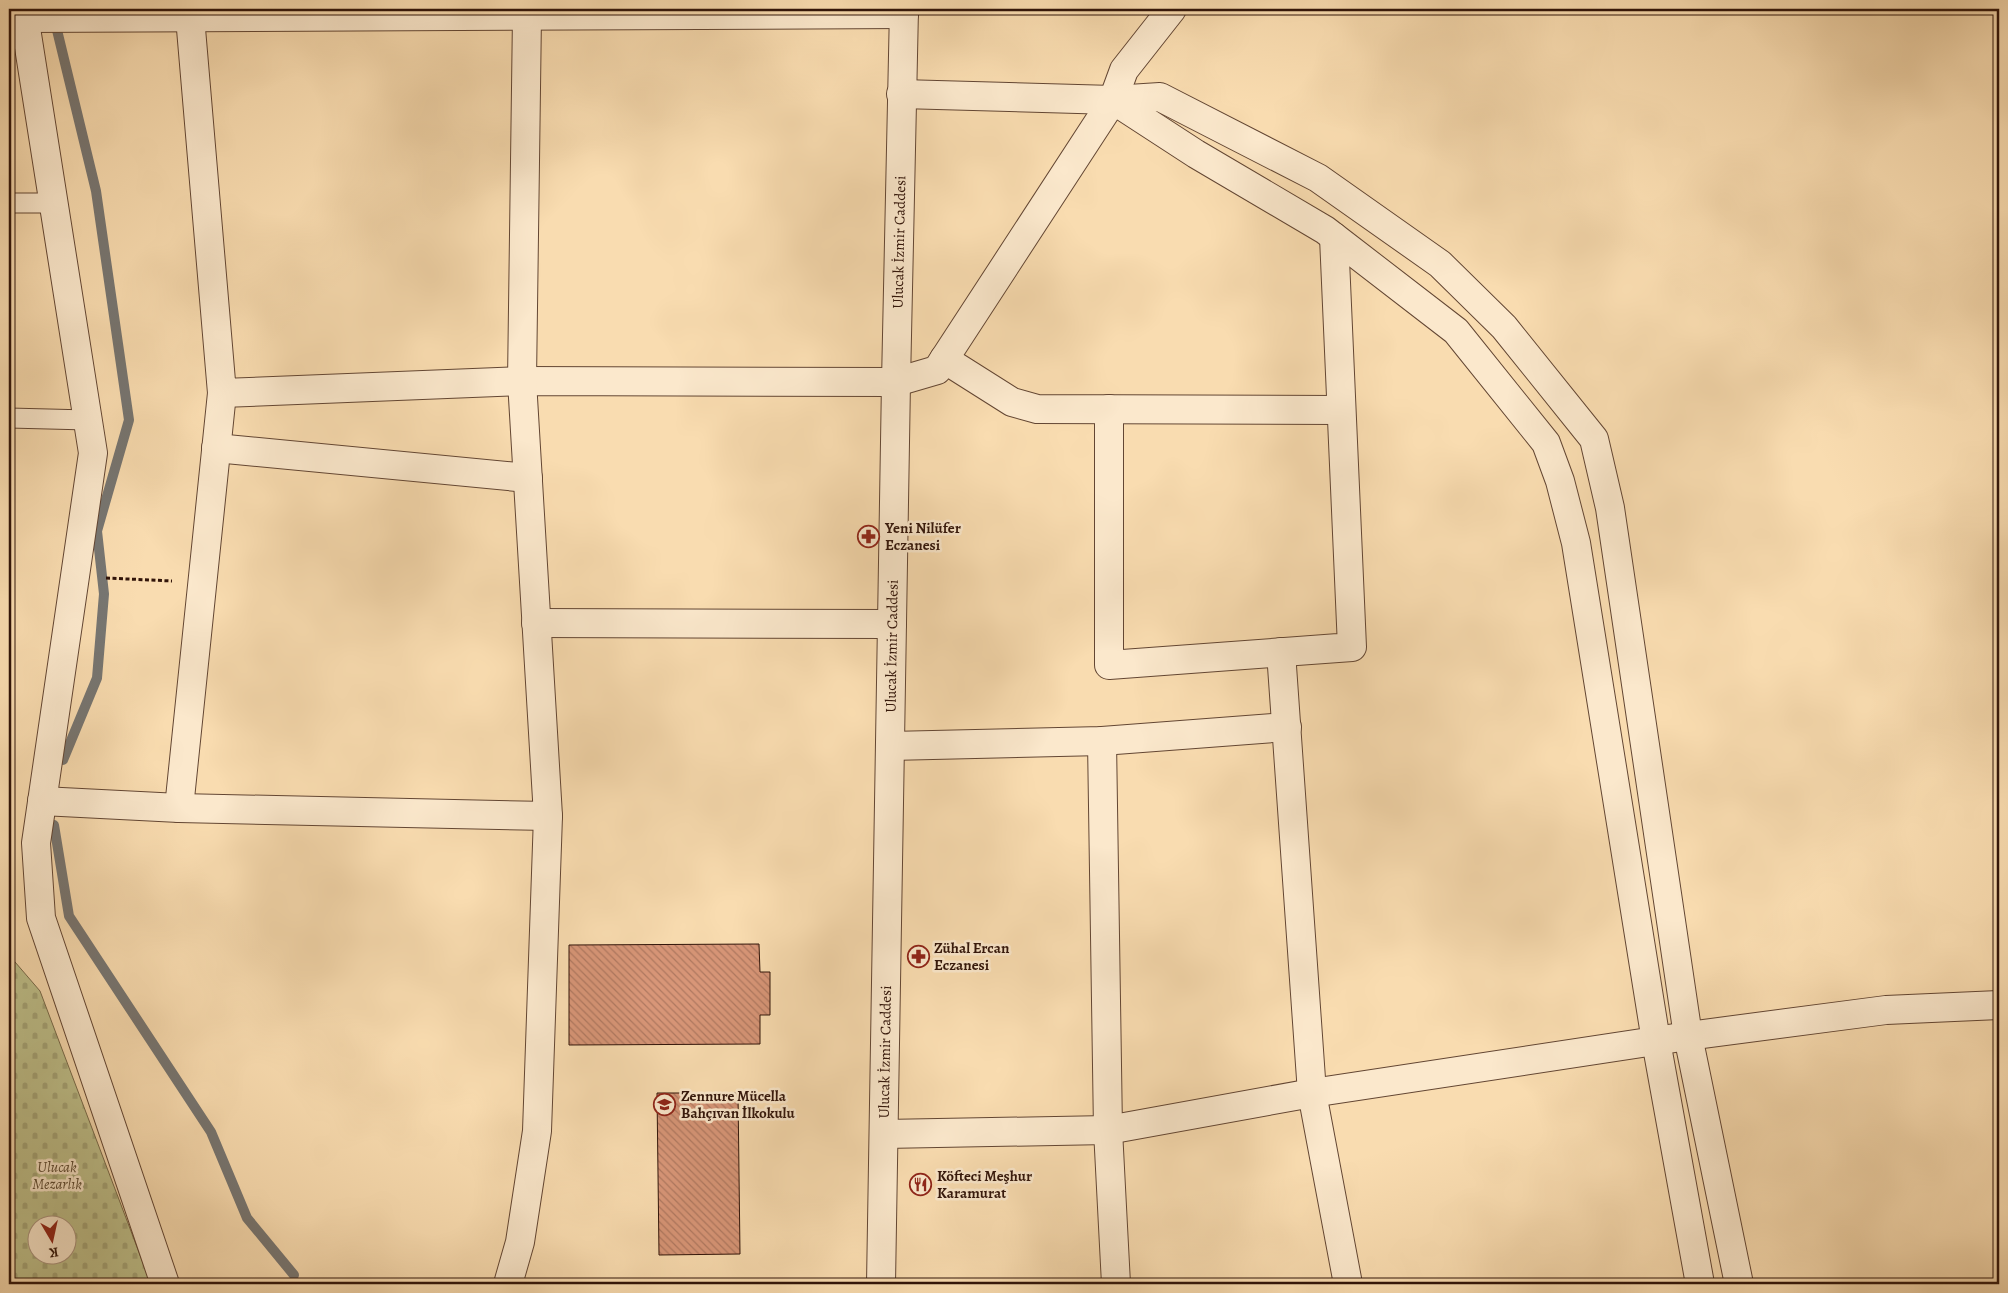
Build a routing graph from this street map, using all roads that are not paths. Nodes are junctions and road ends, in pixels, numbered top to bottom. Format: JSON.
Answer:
{"nodes":[{"id":1,"x":1172,"y":9,"type":"edge"},
{"id":2,"x":904,"y":11,"type":"edge"},
{"id":3,"x":477,"y":12,"type":"edge"},
{"id":4,"x":24,"y":13,"type":"edge"},
{"id":5,"x":89,"y":13,"type":"edge"},
{"id":6,"x":527,"y":15,"type":"junction"},
{"id":7,"x":190,"y":16,"type":"junction"},
{"id":8,"x":902,"y":94,"type":"junction"},
{"id":9,"x":1113,"y":100,"type":"junction"},
{"id":10,"x":9,"y":203,"type":"edge"},
{"id":11,"x":54,"y":203,"type":"junction"},
{"id":12,"x":1355,"y":204,"type":"junction"},
{"id":13,"x":1334,"y":237,"type":"junction"},
{"id":14,"x":944,"y":359,"type":"junction"},
{"id":15,"x":522,"y":381,"type":"junction"},
{"id":16,"x":896,"y":382,"type":"junction"},
{"id":17,"x":222,"y":393,"type":"junction"},
{"id":18,"x":1109,"y":409,"type":"junction"},
{"id":19,"x":1341,"y":410,"type":"junction"},
{"id":20,"x":9,"y":418,"type":"edge"},
{"id":21,"x":88,"y":420,"type":"junction"},
{"id":22,"x":216,"y":448,"type":"junction"},
{"id":23,"x":528,"y":478,"type":"junction"},
{"id":24,"x":536,"y":623,"type":"junction"},
{"id":25,"x":892,"y":624,"type":"junction"},
{"id":26,"x":1281,"y":652,"type":"junction"},
{"id":27,"x":1287,"y":727,"type":"junction"},
{"id":28,"x":1102,"y":741,"type":"junction"},
{"id":29,"x":890,"y":746,"type":"junction"},
{"id":30,"x":42,"y":801,"type":"junction"},
{"id":31,"x":179,"y":808,"type":"junction"},
{"id":32,"x":548,"y":816,"type":"junction"},
{"id":33,"x":1999,"y":1005,"type":"edge"},
{"id":34,"x":1688,"y":1036,"type":"junction"},
{"id":35,"x":1656,"y":1041,"type":"junction"},
{"id":36,"x":1312,"y":1093,"type":"junction"},
{"id":37,"x":1108,"y":1130,"type":"junction"},
{"id":38,"x":884,"y":1134,"type":"junction"},
{"id":39,"x":165,"y":1284,"type":"edge"},
{"id":40,"x":508,"y":1284,"type":"edge"},
{"id":41,"x":881,"y":1284,"type":"edge"},
{"id":42,"x":1116,"y":1284,"type":"edge"},
{"id":43,"x":1348,"y":1284,"type":"edge"},
{"id":44,"x":1700,"y":1284,"type":"edge"},
{"id":45,"x":1739,"y":1284,"type":"edge"}],
"edges":[{"from":1,"to":9,"type":"street"},
{"from":2,"to":6,"type":"street"},
{"from":2,"to":8,"type":"street","name":"Ulucak İzmir Caddesi"},
{"from":3,"to":6,"type":"street"},
{"from":3,"to":7,"type":"street"},
{"from":4,"to":5,"type":"street"},
{"from":4,"to":11,"type":"street"},
{"from":5,"to":7,"type":"street"},
{"from":6,"to":15,"type":"street"},
{"from":7,"to":17,"type":"street"},
{"from":8,"to":9,"type":"street"},
{"from":8,"to":16,"type":"street","name":"Ulucak İzmir Caddesi"},
{"from":9,"to":12,"type":"street"},
{"from":9,"to":13,"type":"street"},
{"from":9,"to":14,"type":"street"},
{"from":10,"to":11,"type":"lane"},
{"from":11,"to":21,"type":"street"},
{"from":12,"to":13,"type":"street"},
{"from":12,"to":34,"type":"street"},
{"from":13,"to":19,"type":"street"},
{"from":13,"to":35,"type":"street"},
{"from":14,"to":16,"type":"street"},
{"from":14,"to":18,"type":"street"},
{"from":15,"to":16,"type":"street"},
{"from":15,"to":17,"type":"street"},
{"from":15,"to":23,"type":"street"},
{"from":16,"to":25,"type":"street","name":"Ulucak İzmir Caddesi"},
{"from":17,"to":22,"type":"street"},
{"from":18,"to":19,"type":"street"},
{"from":18,"to":26,"type":"street"},
{"from":19,"to":26,"type":"street"},
{"from":20,"to":21,"type":"lane"},
{"from":21,"to":30,"type":"street"},
{"from":22,"to":23,"type":"street"},
{"from":22,"to":31,"type":"street"},
{"from":23,"to":24,"type":"street"},
{"from":24,"to":25,"type":"street"},
{"from":24,"to":32,"type":"street"},
{"from":25,"to":29,"type":"street","name":"Ulucak İzmir Caddesi"},
{"from":26,"to":27,"type":"street"},
{"from":27,"to":28,"type":"street"},
{"from":27,"to":36,"type":"street"},
{"from":28,"to":29,"type":"street"},
{"from":28,"to":37,"type":"street"},
{"from":29,"to":38,"type":"street","name":"Ulucak İzmir Caddesi"},
{"from":30,"to":31,"type":"street"},
{"from":30,"to":39,"type":"street"},
{"from":31,"to":32,"type":"street"},
{"from":32,"to":40,"type":"street"},
{"from":33,"to":34,"type":"street"},
{"from":34,"to":35,"type":"street"},
{"from":34,"to":45,"type":"street"},
{"from":35,"to":36,"type":"street"},
{"from":35,"to":44,"type":"street"},
{"from":36,"to":37,"type":"street"},
{"from":36,"to":43,"type":"street"},
{"from":37,"to":38,"type":"street"},
{"from":37,"to":42,"type":"street"},
{"from":38,"to":41,"type":"street","name":"Ulucak İzmir Caddesi"}]}
